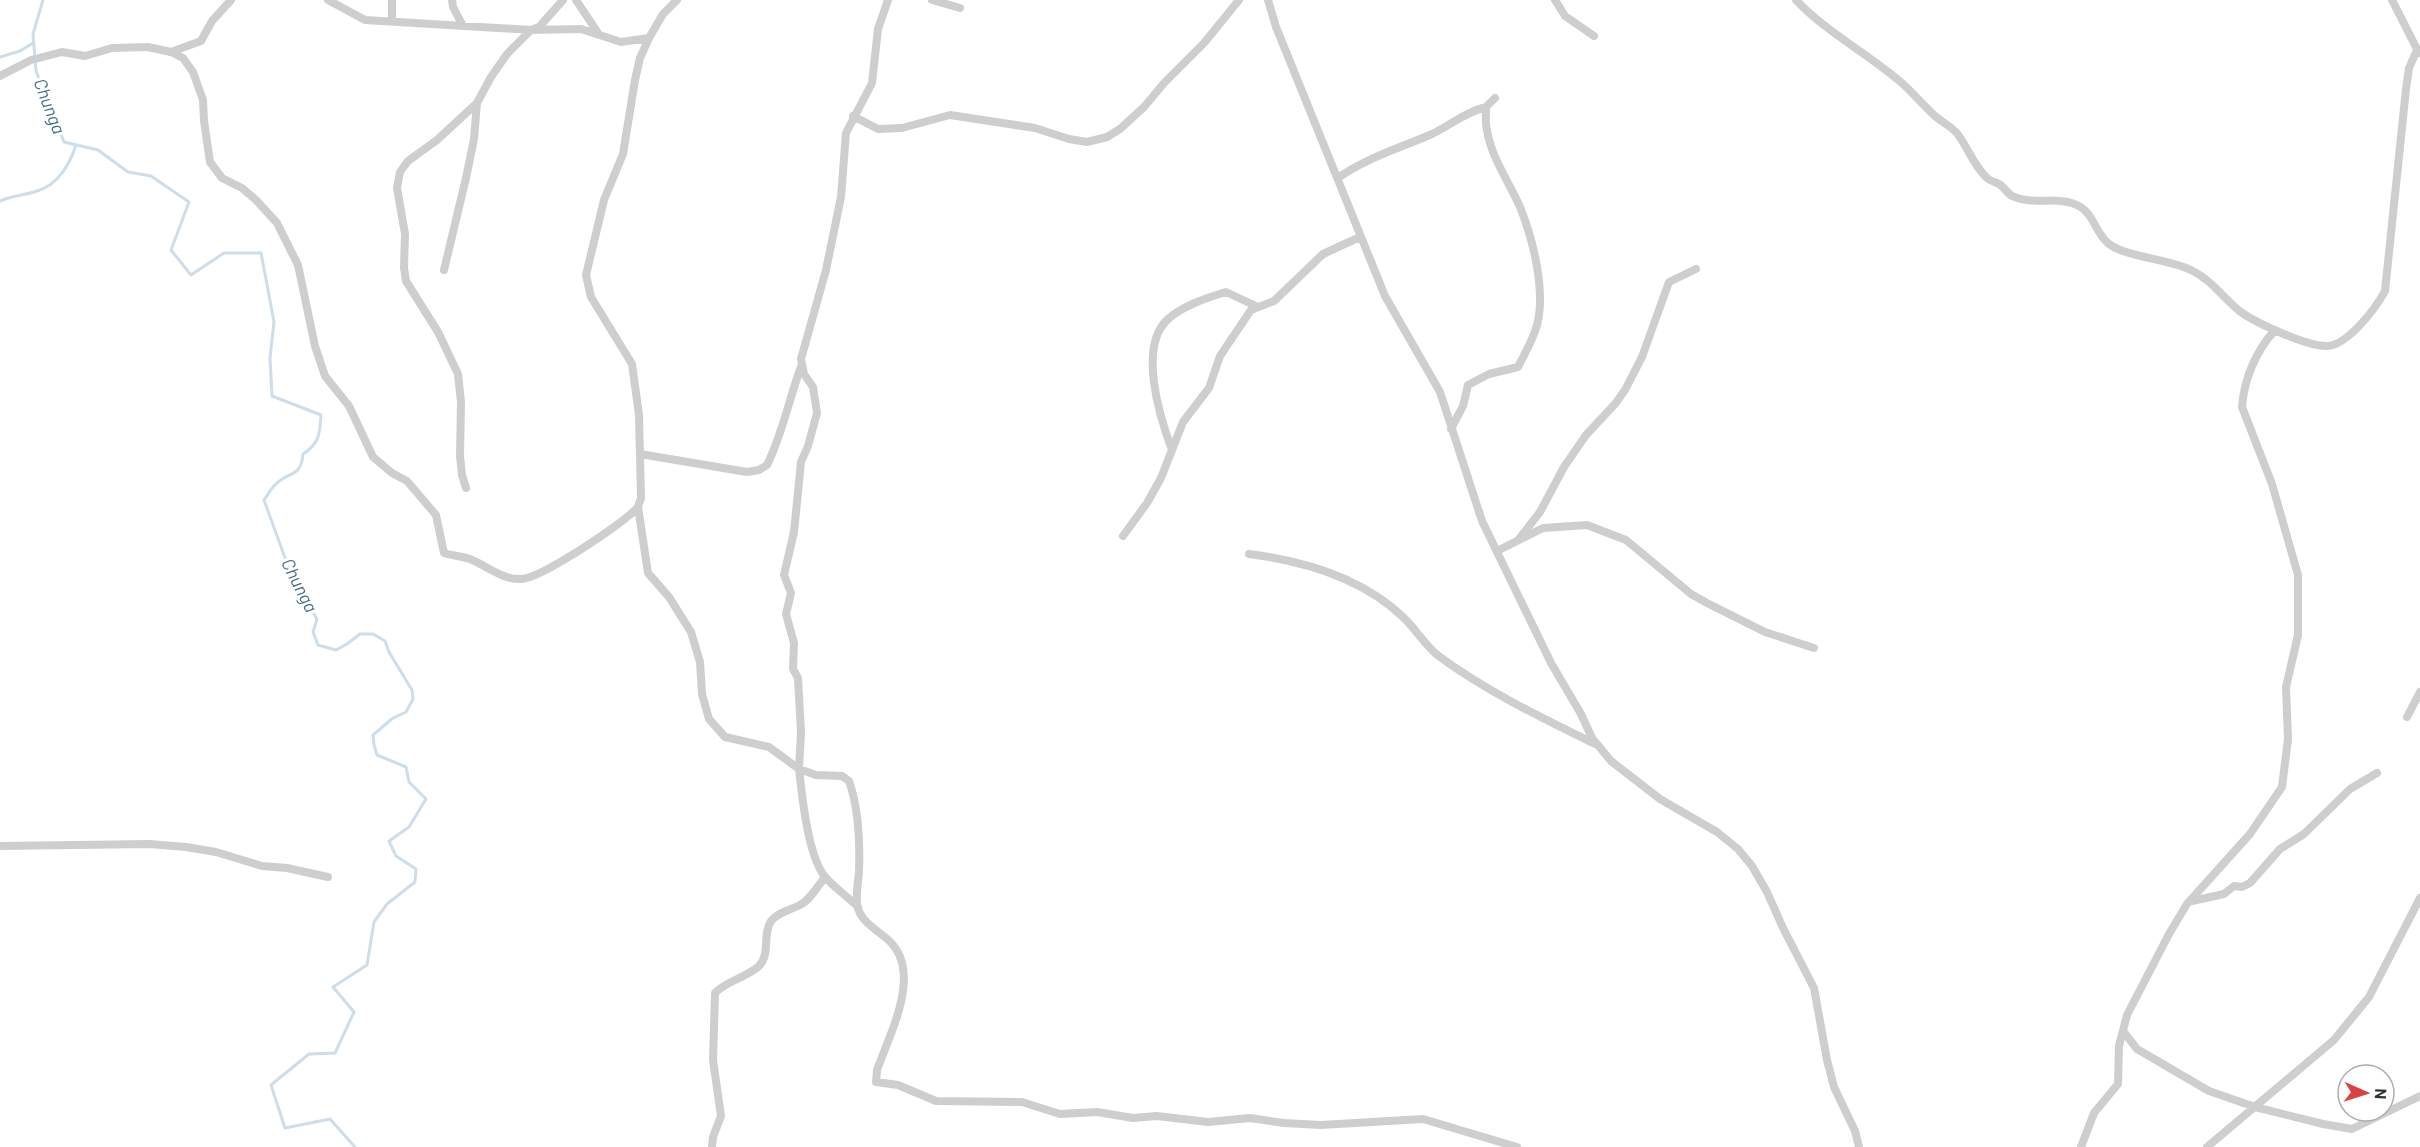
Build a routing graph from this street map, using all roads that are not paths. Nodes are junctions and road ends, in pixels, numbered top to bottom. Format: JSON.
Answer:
{"nodes":[{"id":1,"x":231,"y":0,"type":"edge"},
{"id":2,"x":328,"y":0,"type":"edge"},
{"id":3,"x":393,"y":0,"type":"edge"},
{"id":4,"x":452,"y":0,"type":"edge"},
{"id":5,"x":563,"y":0,"type":"edge"},
{"id":6,"x":576,"y":0,"type":"edge"},
{"id":7,"x":677,"y":0,"type":"edge"},
{"id":8,"x":888,"y":0,"type":"edge"},
{"id":9,"x":932,"y":0,"type":"edge"},
{"id":10,"x":1239,"y":0,"type":"edge"},
{"id":11,"x":1268,"y":0,"type":"edge"},
{"id":12,"x":1555,"y":0,"type":"edge"},
{"id":13,"x":1796,"y":0,"type":"edge"},
{"id":14,"x":2392,"y":0,"type":"edge"},
{"id":15,"x":960,"y":8,"type":"dead end"},
{"id":16,"x":392,"y":20,"type":"junction"},
{"id":17,"x":463,"y":26,"type":"junction"},
{"id":18,"x":531,"y":30,"type":"junction"},
{"id":19,"x":598,"y":33,"type":"junction"},
{"id":20,"x":1594,"y":36,"type":"dead end"},
{"id":21,"x":649,"y":38,"type":"junction"},
{"id":22,"x":171,"y":52,"type":"junction"},
{"id":23,"x":2419,"y":52,"type":"edge"},
{"id":24,"x":0,"y":76,"type":"edge"},
{"id":25,"x":1494,"y":98,"type":"dead end"},
{"id":26,"x":477,"y":104,"type":"junction"},
{"id":27,"x":1486,"y":107,"type":"junction"},
{"id":28,"x":853,"y":116,"type":"junction"},
{"id":29,"x":1338,"y":178,"type":"junction"},
{"id":30,"x":1360,"y":237,"type":"junction"},
{"id":31,"x":1696,"y":269,"type":"dead end"},
{"id":32,"x":444,"y":270,"type":"dead end"},
{"id":33,"x":1258,"y":307,"type":"junction"},
{"id":34,"x":2275,"y":330,"type":"junction"},
{"id":35,"x":802,"y":363,"type":"junction"},
{"id":36,"x":1451,"y":429,"type":"junction"},
{"id":37,"x":1172,"y":450,"type":"junction"},
{"id":38,"x":640,"y":454,"type":"junction"},
{"id":39,"x":466,"y":488,"type":"dead end"},
{"id":40,"x":638,"y":507,"type":"junction"},
{"id":41,"x":1123,"y":536,"type":"dead end"},
{"id":42,"x":1519,"y":539,"type":"junction"},
{"id":43,"x":1497,"y":550,"type":"junction"},
{"id":44,"x":1249,"y":554,"type":"dead end"},
{"id":45,"x":1814,"y":648,"type":"dead end"},
{"id":46,"x":2420,"y":692,"type":"edge"},
{"id":47,"x":2407,"y":717,"type":"dead end"},
{"id":48,"x":1597,"y":744,"type":"junction"},
{"id":49,"x":799,"y":769,"type":"junction"},
{"id":50,"x":2377,"y":773,"type":"dead end"},
{"id":51,"x":0,"y":846,"type":"edge"},
{"id":52,"x":328,"y":877,"type":"dead end"},
{"id":53,"x":825,"y":877,"type":"junction"},
{"id":54,"x":2420,"y":898,"type":"edge"},
{"id":55,"x":2188,"y":902,"type":"junction"},
{"id":56,"x":858,"y":907,"type":"junction"},
{"id":57,"x":2123,"y":1031,"type":"junction"},
{"id":58,"x":2420,"y":1096,"type":"edge"},
{"id":59,"x":2255,"y":1107,"type":"junction"},
{"id":60,"x":712,"y":1147,"type":"edge"},
{"id":61,"x":1517,"y":1147,"type":"edge"},
{"id":62,"x":1859,"y":1147,"type":"edge"},
{"id":63,"x":2081,"y":1147,"type":"edge"},
{"id":64,"x":2207,"y":1147,"type":"edge"}],
"edges":[{"from":1,"to":22,"type":"street"},
{"from":2,"to":16,"type":"street"},
{"from":3,"to":16,"type":"street"},
{"from":4,"to":17,"type":"street"},
{"from":5,"to":18,"type":"street"},
{"from":6,"to":19,"type":"street"},
{"from":7,"to":21,"type":"street"},
{"from":8,"to":28,"type":"street"},
{"from":9,"to":15,"type":"street"},
{"from":10,"to":28,"type":"street"},
{"from":11,"to":29,"type":"street"},
{"from":12,"to":20,"type":"street"},
{"from":13,"to":34,"type":"street"},
{"from":14,"to":23,"type":"street"},
{"from":16,"to":17,"type":"street"},
{"from":17,"to":18,"type":"street"},
{"from":18,"to":19,"type":"street"},
{"from":18,"to":26,"type":"street"},
{"from":19,"to":21,"type":"street"},
{"from":21,"to":38,"type":"street"},
{"from":22,"to":24,"type":"street"},
{"from":22,"to":40,"type":"street"},
{"from":23,"to":34,"type":"street"},
{"from":25,"to":27,"type":"street"},
{"from":26,"to":32,"type":"street"},
{"from":26,"to":39,"type":"street"},
{"from":27,"to":29,"type":"street"},
{"from":27,"to":36,"type":"street"},
{"from":28,"to":35,"type":"street"},
{"from":29,"to":30,"type":"street"},
{"from":30,"to":33,"type":"street"},
{"from":30,"to":36,"type":"street"},
{"from":31,"to":42,"type":"street"},
{"from":33,"to":37,"type":"street"},
{"from":33,"to":37,"type":"street"},
{"from":34,"to":55,"type":"street"},
{"from":35,"to":38,"type":"street"},
{"from":35,"to":49,"type":"street"},
{"from":36,"to":43,"type":"street"},
{"from":37,"to":41,"type":"street"},
{"from":38,"to":40,"type":"street"},
{"from":40,"to":49,"type":"street"},
{"from":42,"to":43,"type":"street"},
{"from":42,"to":45,"type":"street"},
{"from":43,"to":48,"type":"street"},
{"from":44,"to":48,"type":"street"},
{"from":46,"to":47,"type":"street"},
{"from":48,"to":62,"type":"street"},
{"from":49,"to":53,"type":"street"},
{"from":49,"to":56,"type":"street"},
{"from":50,"to":55,"type":"street"},
{"from":51,"to":52,"type":"street"},
{"from":53,"to":56,"type":"street"},
{"from":53,"to":60,"type":"street"},
{"from":54,"to":59,"type":"street"},
{"from":55,"to":57,"type":"street"},
{"from":56,"to":61,"type":"street"},
{"from":57,"to":59,"type":"street"},
{"from":57,"to":63,"type":"street"},
{"from":58,"to":59,"type":"street"},
{"from":59,"to":64,"type":"street"}]}
